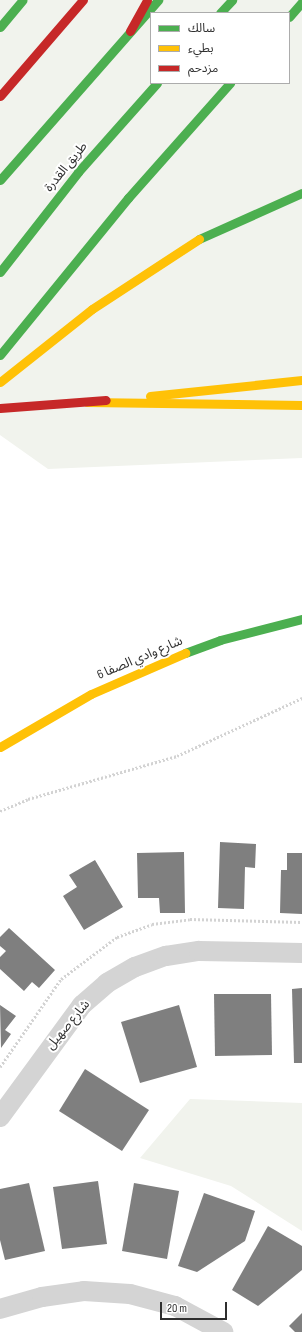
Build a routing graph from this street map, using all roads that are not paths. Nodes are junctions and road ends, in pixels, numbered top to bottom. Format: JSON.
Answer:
{"nodes":[{"id":1,"x":23,"y":0,"type":"edge"},
{"id":2,"x":83,"y":0,"type":"edge"},
{"id":3,"x":148,"y":0,"type":"edge"},
{"id":4,"x":158,"y":0,"type":"edge"},
{"id":5,"x":232,"y":0,"type":"edge"},
{"id":6,"x":302,"y":2,"type":"edge"},
{"id":7,"x":221,"y":12,"type":"edge"},
{"id":8,"x":290,"y":16,"type":"edge"},
{"id":9,"x":0,"y":27,"type":"edge"},
{"id":10,"x":130,"y":31,"type":"junction"},
{"id":11,"x":156,"y":84,"type":"edge"},
{"id":12,"x":229,"y":84,"type":"edge"},
{"id":13,"x":0,"y":96,"type":"edge"},
{"id":14,"x":0,"y":180,"type":"edge"},
{"id":15,"x":302,"y":193,"type":"edge"},
{"id":16,"x":0,"y":272,"type":"edge"},
{"id":17,"x":0,"y":355,"type":"edge"},
{"id":18,"x":302,"y":380,"type":"edge"},
{"id":19,"x":0,"y":382,"type":"edge"},
{"id":20,"x":87,"y":402,"type":"junction"},
{"id":21,"x":302,"y":405,"type":"edge"},
{"id":22,"x":0,"y":408,"type":"edge"},
{"id":23,"x":302,"y":619,"type":"edge"},
{"id":24,"x":0,"y":747,"type":"edge"},
{"id":25,"x":302,"y":953,"type":"edge"},
{"id":26,"x":0,"y":1117,"type":"edge"},
{"id":27,"x":0,"y":1309,"type":"edge"},
{"id":28,"x":223,"y":1332,"type":"edge"}],
"edges":[{"from":1,"to":9,"type":"main road"},
{"from":2,"to":13,"type":"main road"},
{"from":3,"to":10,"type":"main road"},
{"from":4,"to":10,"type":"main road"},
{"from":5,"to":7,"type":"main road"},
{"from":6,"to":8,"type":"main road"},
{"from":10,"to":14,"type":"main road"},
{"from":11,"to":16,"type":"main road","name":"طريق القدرة"},
{"from":12,"to":17,"type":"main road"},
{"from":15,"to":19,"type":"main road"},
{"from":18,"to":20,"type":"main road"},
{"from":20,"to":21,"type":"main road"},
{"from":20,"to":22,"type":"main road"},
{"from":23,"to":24,"type":"main road","name":"شارع وادي الصفا 6"},
{"from":25,"to":26,"type":"street","name":"شارع صهيل"},
{"from":27,"to":28,"type":"street"}]}
